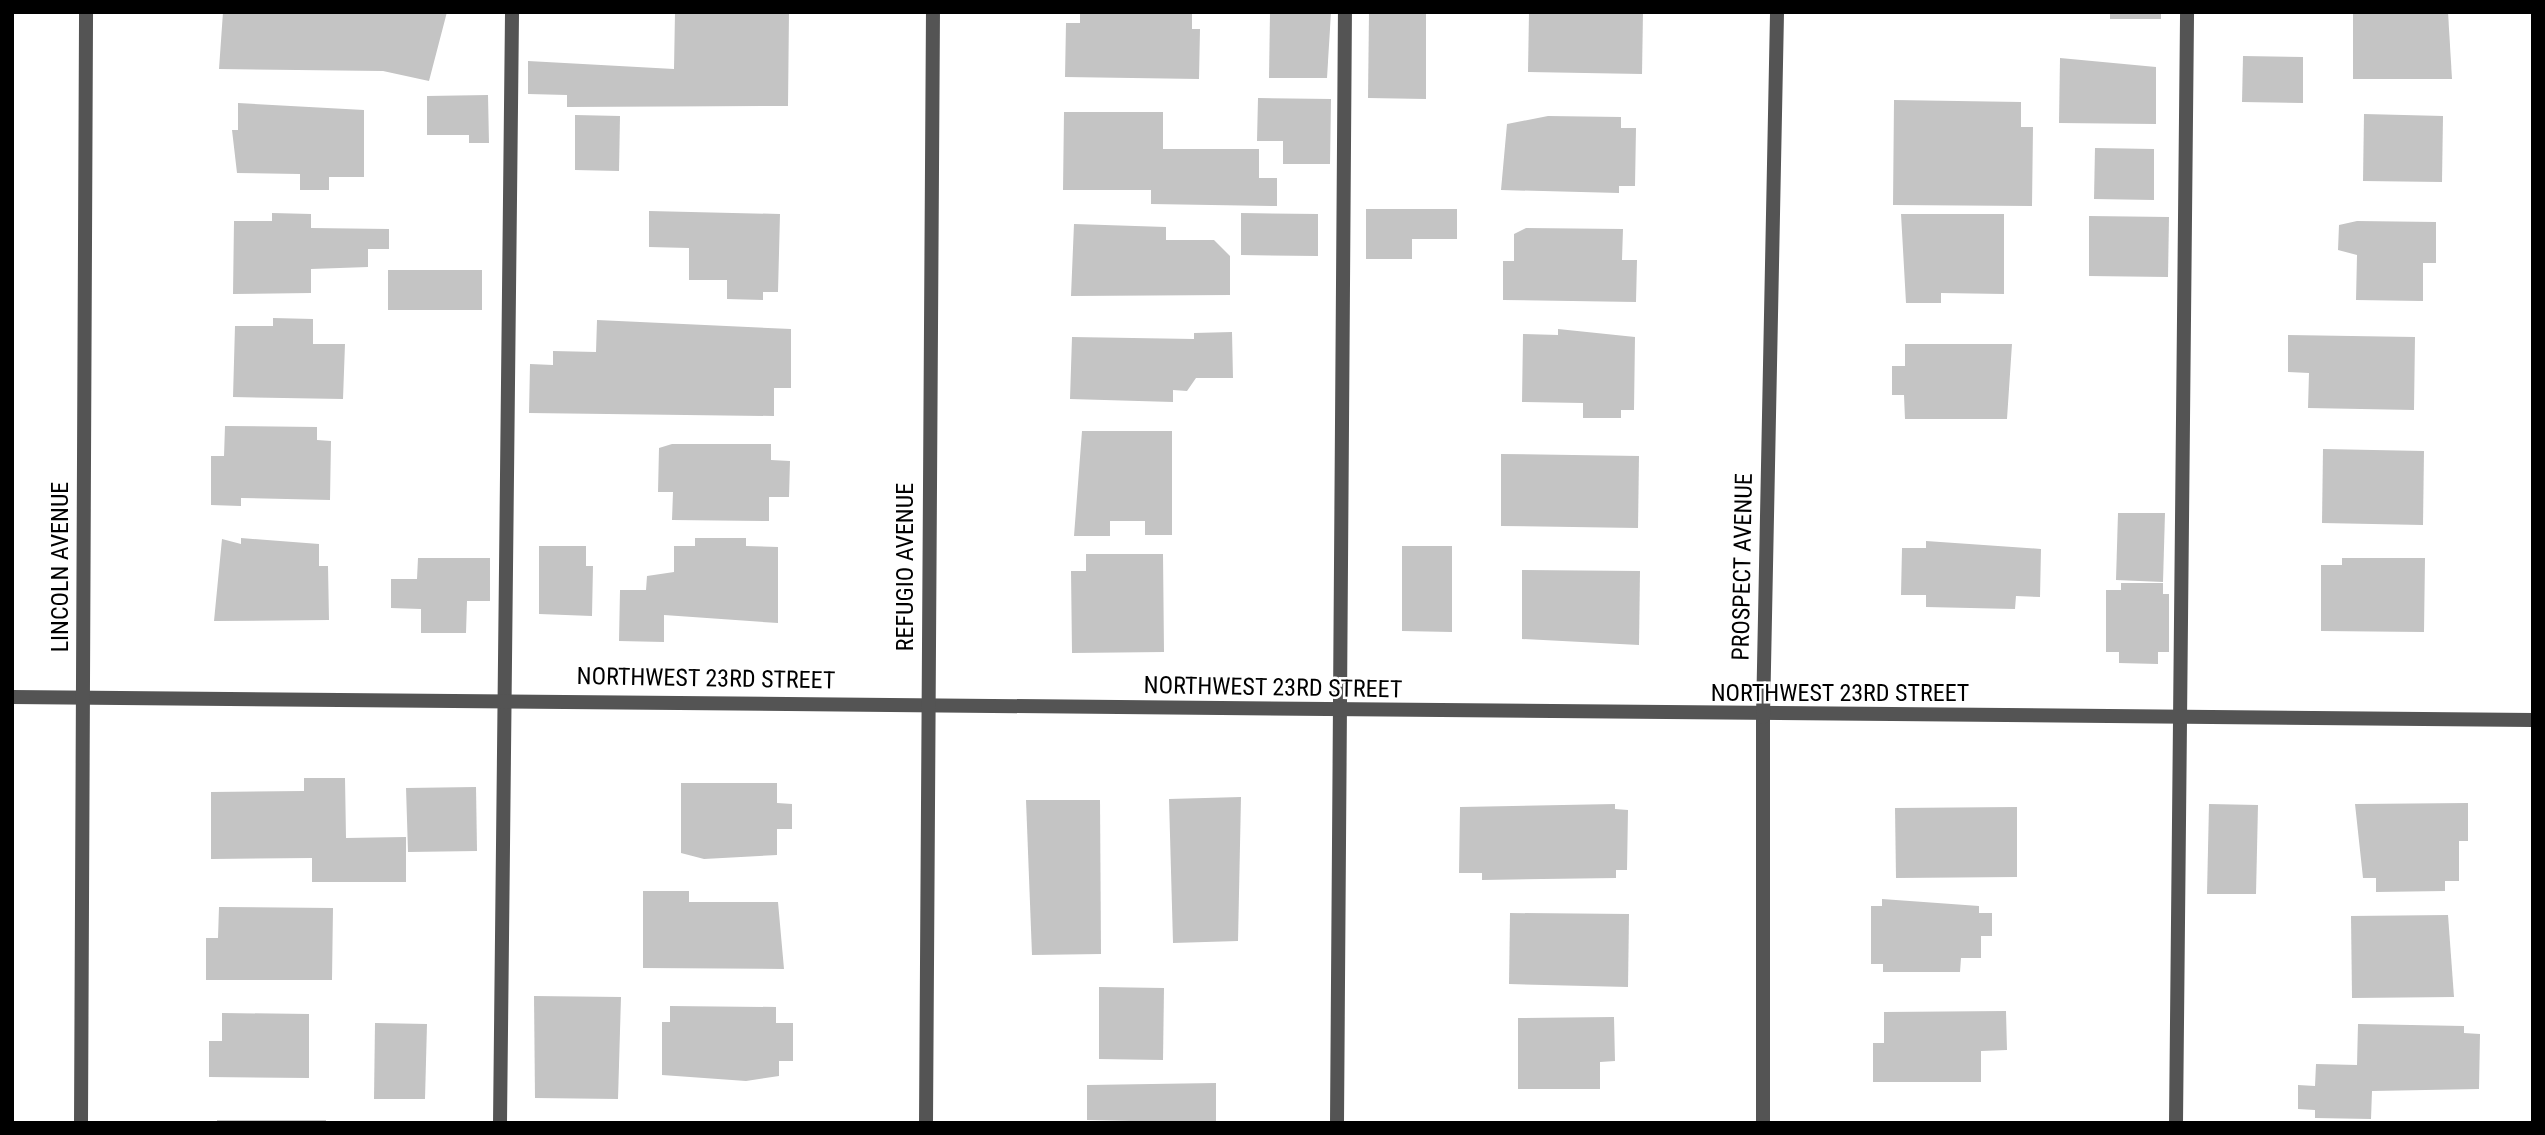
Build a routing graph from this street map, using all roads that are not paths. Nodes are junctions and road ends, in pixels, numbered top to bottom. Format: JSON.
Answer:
{"nodes":[{"id":1,"x":86,"y":12,"type":"edge"},
{"id":2,"x":512,"y":12,"type":"edge"},
{"id":3,"x":933,"y":12,"type":"edge"},
{"id":4,"x":1345,"y":12,"type":"edge"},
{"id":5,"x":1777,"y":12,"type":"edge"},
{"id":6,"x":2187,"y":12,"type":"edge"},
{"id":7,"x":12,"y":697,"type":"edge"},
{"id":8,"x":83,"y":698,"type":"junction"},
{"id":9,"x":504,"y":698,"type":"junction"},
{"id":10,"x":928,"y":706,"type":"junction"},
{"id":11,"x":1341,"y":711,"type":"junction"},
{"id":12,"x":1763,"y":717,"type":"junction"},
{"id":13,"x":2178,"y":718,"type":"junction"},
{"id":14,"x":2533,"y":720,"type":"edge"},
{"id":15,"x":81,"y":1123,"type":"edge"},
{"id":16,"x":500,"y":1123,"type":"edge"},
{"id":17,"x":926,"y":1123,"type":"edge"},
{"id":18,"x":1337,"y":1123,"type":"edge"},
{"id":19,"x":1763,"y":1123,"type":"edge"},
{"id":20,"x":2176,"y":1123,"type":"edge"}],
"edges":[{"from":1,"to":8,"type":"street","name":"LINCOLN AVENUE"},
{"from":2,"to":9,"type":"street"},
{"from":3,"to":10,"type":"street","name":"REFUGIO AVENUE"},
{"from":4,"to":11,"type":"street"},
{"from":5,"to":12,"type":"street","name":"PROSPECT AVENUE"},
{"from":6,"to":13,"type":"street"},
{"from":7,"to":8,"type":"street","name":"NORTHWEST 23RD STREET"},
{"from":8,"to":9,"type":"street","name":"NORTHWEST 23RD STREET"},
{"from":8,"to":15,"type":"street","name":"LINCOLN AVENUE"},
{"from":9,"to":10,"type":"street","name":"NORTHWEST 23RD STREET"},
{"from":9,"to":16,"type":"street"},
{"from":10,"to":11,"type":"street","name":"NORTHWEST 23RD STREET"},
{"from":10,"to":17,"type":"street","name":"REFUGIO AVENUE"},
{"from":11,"to":12,"type":"street","name":"NORTHWEST 23RD STREET"},
{"from":11,"to":18,"type":"street"},
{"from":12,"to":13,"type":"street","name":"NORTHWEST 23RD STREET"},
{"from":12,"to":19,"type":"street","name":"PROSPECT AVENUE"},
{"from":13,"to":14,"type":"street","name":"NORTHWEST 23RD STREET"},
{"from":13,"to":20,"type":"street"}]}
